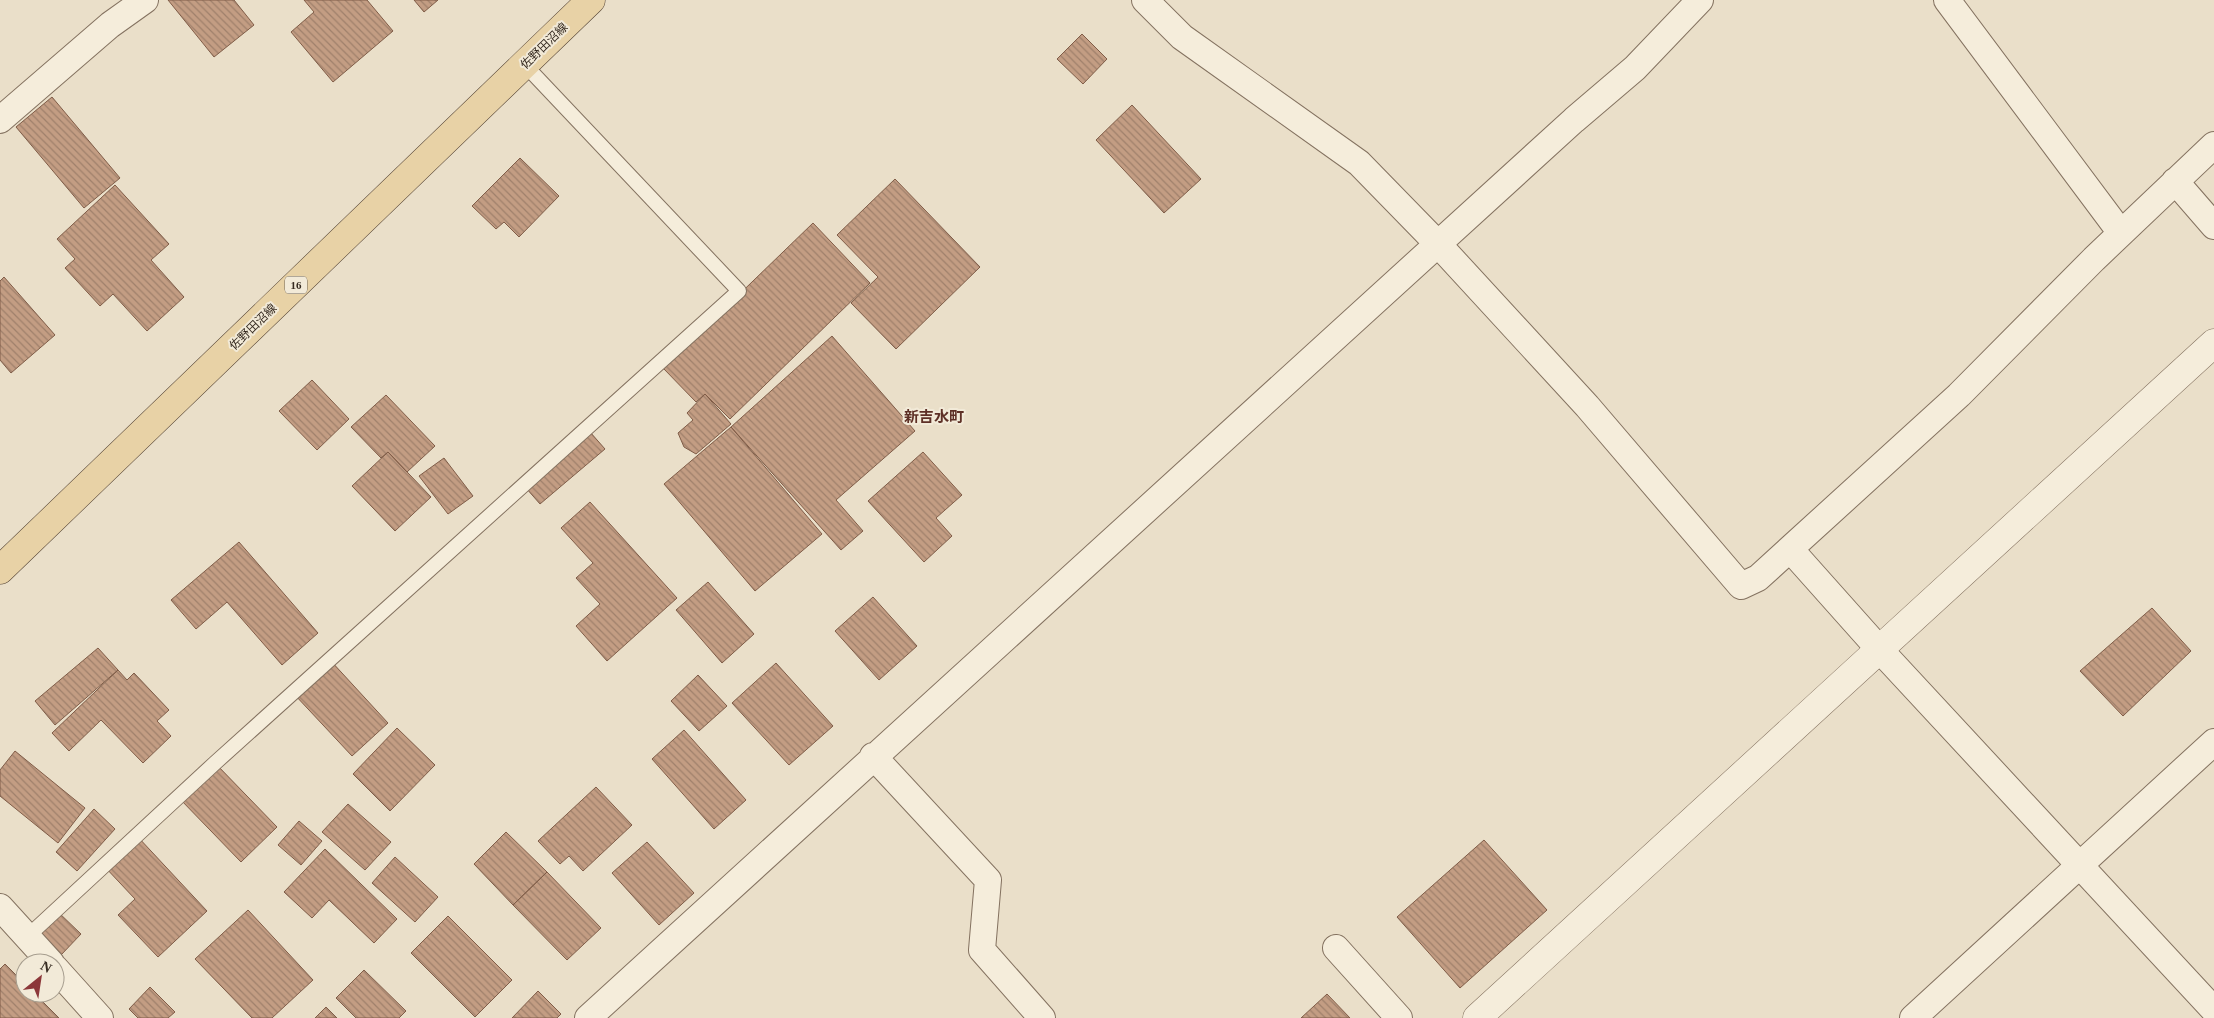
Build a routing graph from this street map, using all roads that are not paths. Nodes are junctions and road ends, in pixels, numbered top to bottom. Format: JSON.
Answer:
{"nodes":[{"id":1,"x":145,"y":0,"type":"edge"},
{"id":2,"x":591,"y":0,"type":"edge"},
{"id":3,"x":1145,"y":0,"type":"edge"},
{"id":4,"x":1700,"y":0,"type":"edge"},
{"id":5,"x":1947,"y":0,"type":"edge"},
{"id":6,"x":525,"y":65,"type":"junction"},
{"id":7,"x":0,"y":120,"type":"edge"},
{"id":8,"x":2214,"y":145,"type":"edge"},
{"id":9,"x":2175,"y":182,"type":"junction"},
{"id":10,"x":2214,"y":226,"type":"edge"},
{"id":11,"x":2121,"y":233,"type":"junction"},
{"id":12,"x":1438,"y":244,"type":"junction"},
{"id":13,"x":2214,"y":343,"type":"edge"},
{"id":14,"x":1790,"y":549,"type":"junction"},
{"id":15,"x":0,"y":570,"type":"edge"},
{"id":16,"x":1880,"y":650,"type":"junction"},
{"id":17,"x":2214,"y":742,"type":"edge"},
{"id":18,"x":873,"y":756,"type":"junction"},
{"id":19,"x":2081,"y":864,"type":"junction"},
{"id":20,"x":0,"y":907,"type":"edge"},
{"id":21,"x":27,"y":937,"type":"junction"},
{"id":22,"x":1336,"y":948,"type":"dead end"},
{"id":23,"x":42,"y":953,"type":"edge"},
{"id":24,"x":65,"y":979,"type":"edge"},
{"id":25,"x":2214,"y":1010,"type":"edge"},
{"id":26,"x":100,"y":1018,"type":"edge"},
{"id":27,"x":588,"y":1018,"type":"edge"},
{"id":28,"x":1042,"y":1018,"type":"edge"},
{"id":29,"x":1399,"y":1018,"type":"edge"},
{"id":30,"x":1477,"y":1018,"type":"edge"},
{"id":31,"x":1913,"y":1018,"type":"edge"}],
"edges":[{"from":1,"to":7,"type":"street"},
{"from":2,"to":6,"type":"main road","name":"佐野田沼線","number":"16"},
{"from":3,"to":12,"type":"street"},
{"from":4,"to":12,"type":"street"},
{"from":5,"to":11,"type":"street"},
{"from":6,"to":15,"type":"main road","name":"佐野田沼線","number":"16"},
{"from":6,"to":21,"type":"lane"},
{"from":8,"to":9,"type":"street"},
{"from":9,"to":10,"type":"street"},
{"from":9,"to":11,"type":"street"},
{"from":11,"to":14,"type":"street"},
{"from":12,"to":14,"type":"street"},
{"from":12,"to":18,"type":"street"},
{"from":13,"to":16,"type":"street"},
{"from":14,"to":16,"type":"street"},
{"from":16,"to":19,"type":"street"},
{"from":16,"to":30,"type":"street"},
{"from":17,"to":19,"type":"street"},
{"from":18,"to":27,"type":"street"},
{"from":18,"to":28,"type":"street"},
{"from":19,"to":25,"type":"street"},
{"from":19,"to":31,"type":"street"},
{"from":20,"to":21,"type":"street"},
{"from":21,"to":23,"type":"street"},
{"from":22,"to":29,"type":"street"},
{"from":24,"to":26,"type":"street"}]}
